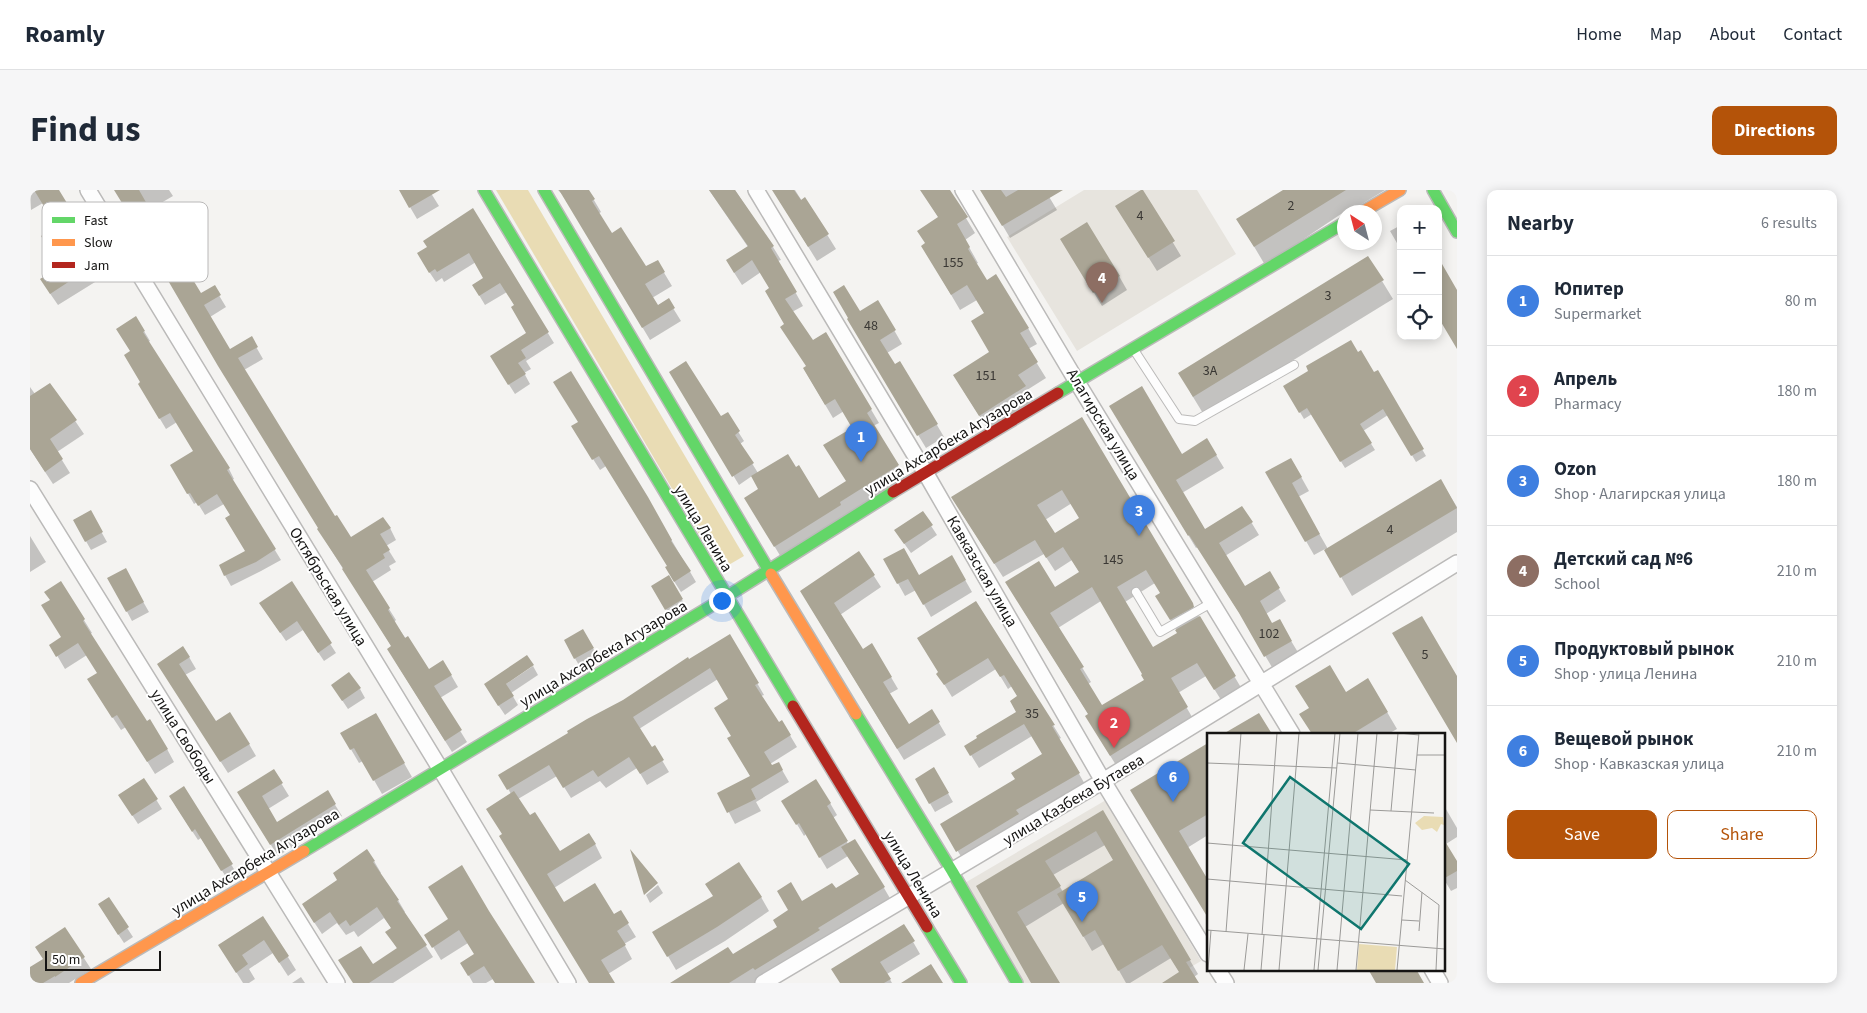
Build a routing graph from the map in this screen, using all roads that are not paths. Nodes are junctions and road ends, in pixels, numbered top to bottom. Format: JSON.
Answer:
{"nodes":[{"id":1,"x":88,"y":190,"type":"edge"},
{"id":2,"x":484,"y":190,"type":"edge"},
{"id":3,"x":544,"y":190,"type":"edge"},
{"id":4,"x":756,"y":190,"type":"edge"},
{"id":5,"x":963,"y":190,"type":"edge"},
{"id":6,"x":1400,"y":190,"type":"edge"},
{"id":7,"x":1432,"y":190,"type":"edge"},
{"id":8,"x":95,"y":202,"type":"edge"},
{"id":9,"x":1374,"y":205,"type":"edge"},
{"id":10,"x":1337,"y":227,"type":"edge"},
{"id":11,"x":1457,"y":232,"type":"edge"},
{"id":12,"x":144,"y":282,"type":"edge"},
{"id":13,"x":1133,"y":348,"type":"junction"},
{"id":14,"x":1294,"y":365,"type":"dead end"},
{"id":15,"x":1077,"y":382,"type":"junction"},
{"id":16,"x":926,"y":472,"type":"junction"},
{"id":17,"x":30,"y":489,"type":"edge"},
{"id":18,"x":1457,"y":563,"type":"edge"},
{"id":19,"x":769,"y":571,"type":"junction"},
{"id":20,"x":1136,"y":592,"type":"dead end"},
{"id":21,"x":726,"y":597,"type":"junction"},
{"id":22,"x":1213,"y":602,"type":"junction"},
{"id":23,"x":1262,"y":683,"type":"junction"},
{"id":24,"x":1291,"y":733,"type":"edge"},
{"id":25,"x":441,"y":770,"type":"junction"},
{"id":26,"x":1103,"y":781,"type":"junction"},
{"id":27,"x":952,"y":871,"type":"junction"},
{"id":28,"x":268,"y":872,"type":"junction"},
{"id":29,"x":909,"y":896,"type":"junction"},
{"id":30,"x":1207,"y":952,"type":"edge"},
{"id":31,"x":1218,"y":970,"type":"edge"},
{"id":32,"x":1433,"y":970,"type":"edge"},
{"id":33,"x":81,"y":983,"type":"edge"},
{"id":34,"x":337,"y":983,"type":"edge"},
{"id":35,"x":568,"y":983,"type":"edge"},
{"id":36,"x":763,"y":983,"type":"edge"},
{"id":37,"x":961,"y":983,"type":"edge"},
{"id":38,"x":1017,"y":983,"type":"edge"},
{"id":39,"x":1226,"y":983,"type":"edge"},
{"id":40,"x":1440,"y":983,"type":"edge"}],
"edges":[{"from":1,"to":8,"type":"street","name":"Октябрьская улица"},
{"from":2,"to":21,"type":"street","name":"улица Ленина"},
{"from":3,"to":19,"type":"street","name":"улица Ленина"},
{"from":4,"to":16,"type":"street","name":"Кавказская улица"},
{"from":5,"to":15,"type":"street","name":"Алагирская улица"},
{"from":6,"to":9,"type":"street"},
{"from":7,"to":11,"type":"street"},
{"from":10,"to":13,"type":"street","name":"улица Ахсарбека Агузарова"},
{"from":12,"to":25,"type":"street","name":"Октябрьская улица"},
{"from":13,"to":14,"type":"lane"},
{"from":13,"to":15,"type":"street","name":"улица Ахсарбека Агузарова"},
{"from":15,"to":16,"type":"street","name":"улица Ахсарбека Агузарова"},
{"from":15,"to":22,"type":"street","name":"Алагирская улица"},
{"from":16,"to":19,"type":"street","name":"улица Ахсарбека Агузарова"},
{"from":16,"to":26,"type":"street","name":"Кавказская улица"},
{"from":17,"to":28,"type":"street","name":"улица Свободы"},
{"from":18,"to":23,"type":"street","name":"улица Казбека Бутаева"},
{"from":19,"to":21,"type":"street","name":"улица Ахсарбека Агузарова"},
{"from":19,"to":27,"type":"street","name":"улица Ленина"},
{"from":20,"to":22,"type":"lane"},
{"from":21,"to":25,"type":"street","name":"улица Ахсарбека Агузарова"},
{"from":21,"to":29,"type":"street","name":"улица Ленина"},
{"from":22,"to":23,"type":"street","name":"Алагирская улица"},
{"from":23,"to":24,"type":"street","name":"Алагирская улица"},
{"from":23,"to":26,"type":"street","name":"улица Казбека Бутаева"},
{"from":25,"to":28,"type":"street","name":"улица Ахсарбека Агузарова"},
{"from":25,"to":35,"type":"street","name":"Октябрьская улица"},
{"from":26,"to":27,"type":"street","name":"улица Казбека Бутаева"},
{"from":26,"to":30,"type":"street","name":"Кавказская улица"},
{"from":27,"to":29,"type":"street","name":"улица Казбека Бутаева"},
{"from":27,"to":38,"type":"street","name":"улица Ленина"},
{"from":28,"to":33,"type":"street","name":"улица Ахсарбека Агузарова"},
{"from":28,"to":34,"type":"street","name":"улица Свободы"},
{"from":29,"to":36,"type":"street","name":"улица Казбека Бутаева"},
{"from":29,"to":37,"type":"street","name":"улица Ленина"},
{"from":31,"to":39,"type":"street"},
{"from":32,"to":40,"type":"street"}]}
